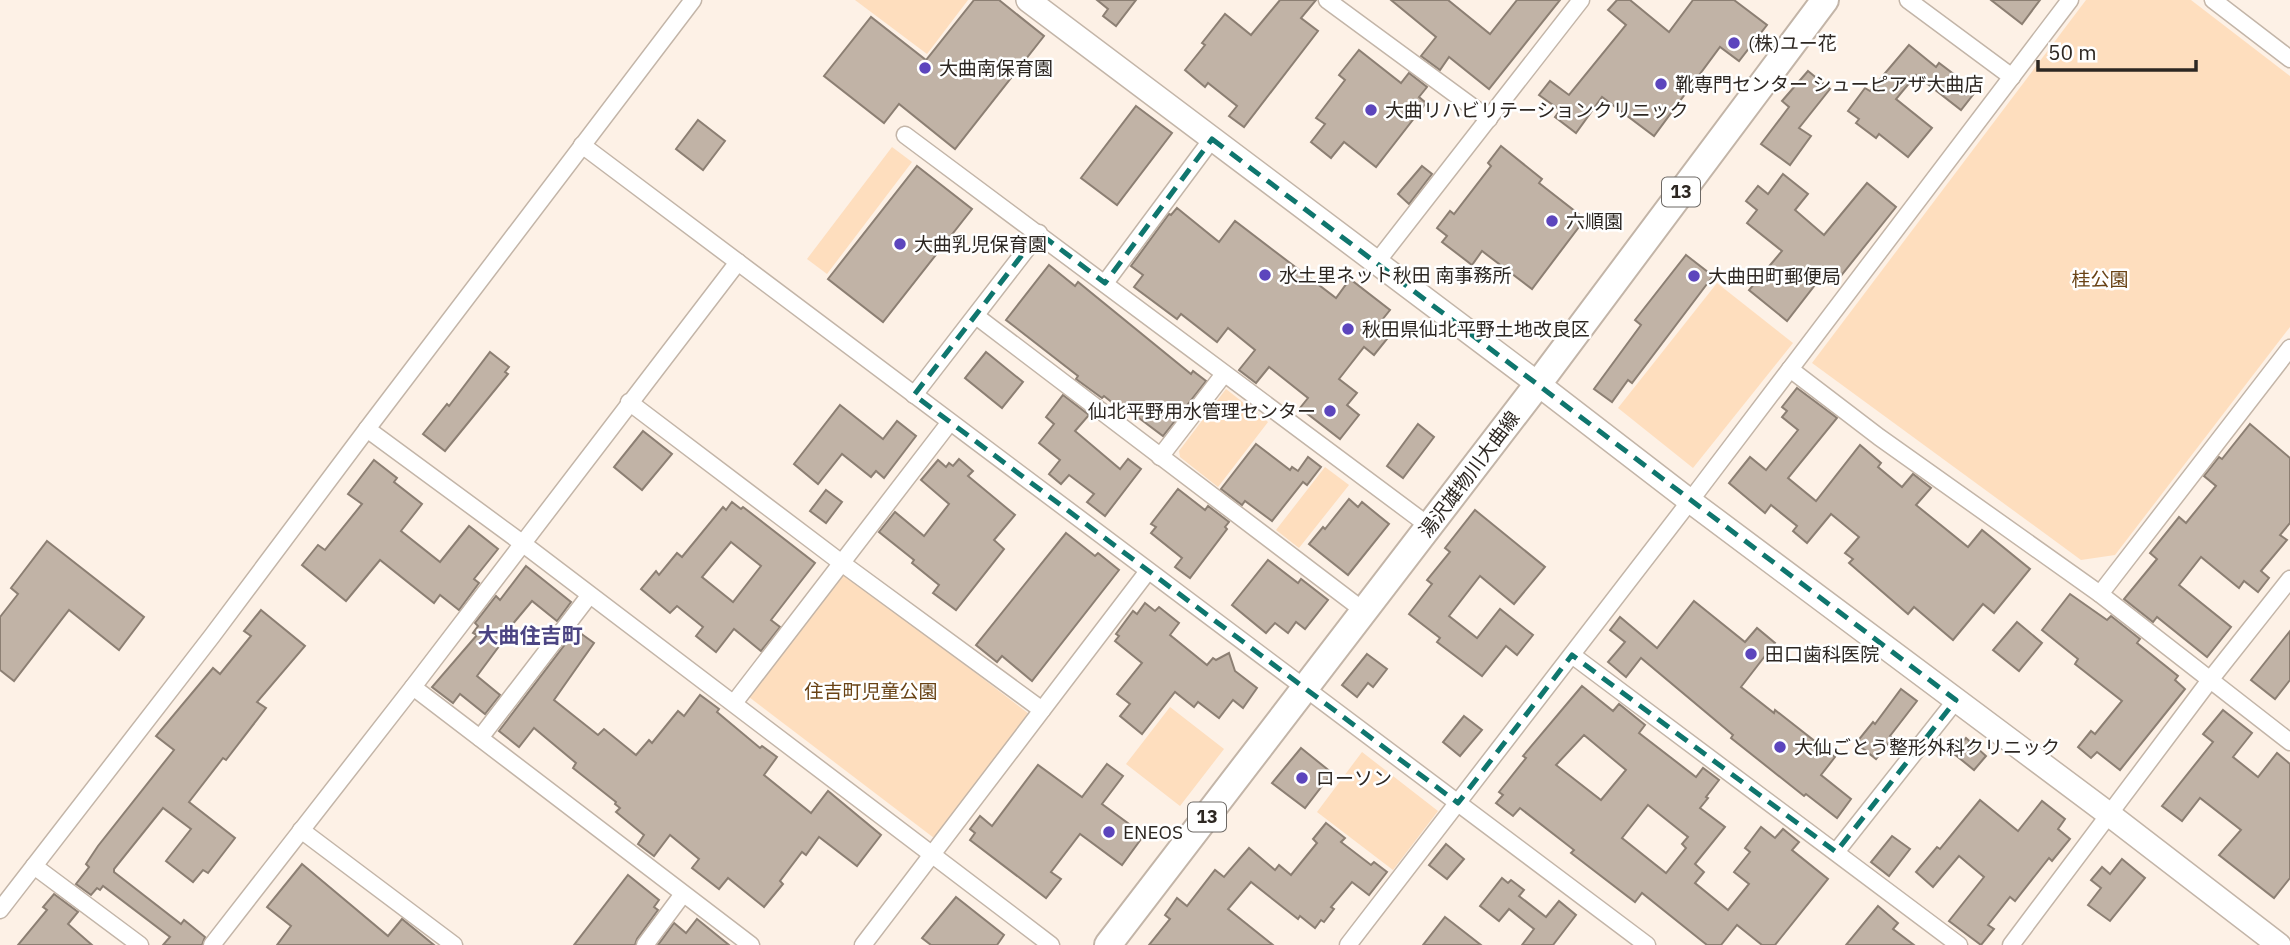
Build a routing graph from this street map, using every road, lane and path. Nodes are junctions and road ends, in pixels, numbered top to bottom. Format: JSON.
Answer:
{"nodes":[{"id":1,"x":693,"y":0,"type":"edge"},
{"id":2,"x":1028,"y":0,"type":"edge"},
{"id":3,"x":1327,"y":0,"type":"edge"},
{"id":4,"x":1581,"y":0,"type":"edge"},
{"id":5,"x":1825,"y":0,"type":"edge"},
{"id":6,"x":1908,"y":0,"type":"edge"},
{"id":7,"x":2070,"y":0,"type":"edge"},
{"id":8,"x":2213,"y":0,"type":"edge"},
{"id":9,"x":2290,"y":59,"type":"edge"},
{"id":10,"x":2012,"y":77,"type":"junction"},
{"id":11,"x":1489,"y":119,"type":"junction"},
{"id":12,"x":905,"y":135,"type":"dead end"},
{"id":13,"x":1212,"y":139,"type":"junction"},
{"id":14,"x":582,"y":145,"type":"junction"},
{"id":15,"x":1039,"y":233,"type":"junction"},
{"id":16,"x":738,"y":262,"type":"junction"},
{"id":17,"x":1376,"y":263,"type":"junction"},
{"id":18,"x":1105,"y":283,"type":"junction"},
{"id":19,"x":976,"y":316,"type":"junction"},
{"id":20,"x":2290,"y":348,"type":"edge"},
{"id":21,"x":1790,"y":369,"type":"junction"},
{"id":22,"x":1224,"y":374,"type":"junction"},
{"id":23,"x":1538,"y":384,"type":"junction"},
{"id":24,"x":914,"y":395,"type":"junction"},
{"id":25,"x":629,"y":402,"type":"junction"},
{"id":26,"x":950,"y":422,"type":"junction"},
{"id":27,"x":367,"y":429,"type":"junction"},
{"id":28,"x":1160,"y":457,"type":"junction"},
{"id":29,"x":1690,"y":501,"type":"junction"},
{"id":30,"x":1429,"y":526,"type":"junction"},
{"id":31,"x":522,"y":543,"type":"junction"},
{"id":32,"x":843,"y":564,"type":"junction"},
{"id":33,"x":1148,"y":571,"type":"junction"},
{"id":34,"x":2290,"y":579,"type":"edge"},
{"id":35,"x":2099,"y":594,"type":"junction"},
{"id":36,"x":589,"y":596,"type":"junction"},
{"id":37,"x":1364,"y":611,"type":"junction"},
{"id":38,"x":1572,"y":655,"type":"junction"},
{"id":39,"x":2210,"y":680,"type":"junction"},
{"id":40,"x":414,"y":687,"type":"junction"},
{"id":41,"x":1305,"y":688,"type":"junction"},
{"id":42,"x":1956,"y":700,"type":"junction"},
{"id":43,"x":734,"y":704,"type":"junction"},
{"id":44,"x":1042,"y":710,"type":"junction"},
{"id":45,"x":480,"y":738,"type":"junction"},
{"id":46,"x":2290,"y":742,"type":"edge"},
{"id":47,"x":1458,"y":803,"type":"junction"},
{"id":48,"x":2110,"y":815,"type":"junction"},
{"id":49,"x":301,"y":830,"type":"junction"},
{"id":50,"x":1836,"y":852,"type":"junction"},
{"id":51,"x":931,"y":855,"type":"junction"},
{"id":52,"x":34,"y":866,"type":"junction"},
{"id":53,"x":683,"y":894,"type":"junction"},
{"id":54,"x":0,"y":910,"type":"edge"},
{"id":55,"x":1355,"y":943,"type":"edge"},
{"id":56,"x":140,"y":945,"type":"edge"},
{"id":57,"x":212,"y":945,"type":"edge"},
{"id":58,"x":454,"y":945,"type":"edge"},
{"id":59,"x":645,"y":945,"type":"edge"},
{"id":60,"x":751,"y":945,"type":"edge"},
{"id":61,"x":863,"y":945,"type":"edge"},
{"id":62,"x":1051,"y":945,"type":"edge"},
{"id":63,"x":1108,"y":945,"type":"edge"},
{"id":64,"x":1647,"y":945,"type":"edge"},
{"id":65,"x":1959,"y":945,"type":"edge"},
{"id":66,"x":2011,"y":945,"type":"edge"},
{"id":67,"x":2279,"y":945,"type":"edge"}],
"edges":[{"from":1,"to":14,"type":"street"},
{"from":2,"to":13,"type":"street"},
{"from":3,"to":11,"type":"street"},
{"from":4,"to":11,"type":"street"},
{"from":5,"to":23,"type":"main road","name":"湯沢雄物川大曲線","number":"13"},
{"from":6,"to":10,"type":"street"},
{"from":7,"to":10,"type":"street"},
{"from":8,"to":9,"type":"street"},
{"from":10,"to":21,"type":"street"},
{"from":11,"to":17,"type":"street"},
{"from":12,"to":15,"type":"street"},
{"from":13,"to":17,"type":"street"},
{"from":13,"to":18,"type":"street"},
{"from":14,"to":16,"type":"street"},
{"from":14,"to":27,"type":"street"},
{"from":15,"to":18,"type":"street"},
{"from":15,"to":19,"type":"street"},
{"from":16,"to":24,"type":"street"},
{"from":16,"to":25,"type":"street"},
{"from":17,"to":23,"type":"street"},
{"from":18,"to":22,"type":"street"},
{"from":19,"to":24,"type":"street"},
{"from":19,"to":28,"type":"street"},
{"from":20,"to":35,"type":"street"},
{"from":21,"to":29,"type":"street"},
{"from":21,"to":35,"type":"street"},
{"from":22,"to":28,"type":"street"},
{"from":22,"to":30,"type":"street"},
{"from":23,"to":29,"type":"street"},
{"from":23,"to":30,"type":"main road","name":"湯沢雄物川大曲線","number":"13"},
{"from":24,"to":26,"type":"street"},
{"from":25,"to":31,"type":"street"},
{"from":25,"to":32,"type":"street"},
{"from":26,"to":32,"type":"street"},
{"from":26,"to":33,"type":"street"},
{"from":27,"to":31,"type":"street"},
{"from":27,"to":52,"type":"street"},
{"from":28,"to":37,"type":"street"},
{"from":29,"to":38,"type":"street"},
{"from":29,"to":42,"type":"street"},
{"from":30,"to":37,"type":"main road","name":"湯沢雄物川大曲線","number":"13"},
{"from":31,"to":36,"type":"street"},
{"from":31,"to":40,"type":"street"},
{"from":32,"to":43,"type":"street"},
{"from":32,"to":44,"type":"street"},
{"from":33,"to":41,"type":"street"},
{"from":33,"to":44,"type":"street"},
{"from":34,"to":39,"type":"street"},
{"from":35,"to":39,"type":"street"},
{"from":36,"to":43,"type":"street"},
{"from":36,"to":45,"type":"street"},
{"from":37,"to":41,"type":"main road","name":"湯沢雄物川大曲線","number":"13"},
{"from":38,"to":47,"type":"street"},
{"from":38,"to":50,"type":"street"},
{"from":39,"to":46,"type":"street"},
{"from":39,"to":48,"type":"street"},
{"from":40,"to":45,"type":"street"},
{"from":40,"to":49,"type":"street"},
{"from":41,"to":47,"type":"street"},
{"from":41,"to":63,"type":"main road","name":"湯沢雄物川大曲線","number":"13"},
{"from":42,"to":48,"type":"street"},
{"from":42,"to":50,"type":"street"},
{"from":43,"to":51,"type":"street"},
{"from":44,"to":51,"type":"street"},
{"from":45,"to":53,"type":"street"},
{"from":47,"to":55,"type":"street"},
{"from":47,"to":64,"type":"street"},
{"from":48,"to":66,"type":"street"},
{"from":48,"to":67,"type":"street"},
{"from":49,"to":57,"type":"street"},
{"from":49,"to":58,"type":"street"},
{"from":50,"to":65,"type":"street"},
{"from":51,"to":61,"type":"street"},
{"from":51,"to":62,"type":"street"},
{"from":52,"to":54,"type":"street"},
{"from":52,"to":56,"type":"street"},
{"from":53,"to":59,"type":"street"},
{"from":53,"to":60,"type":"street"}]}
